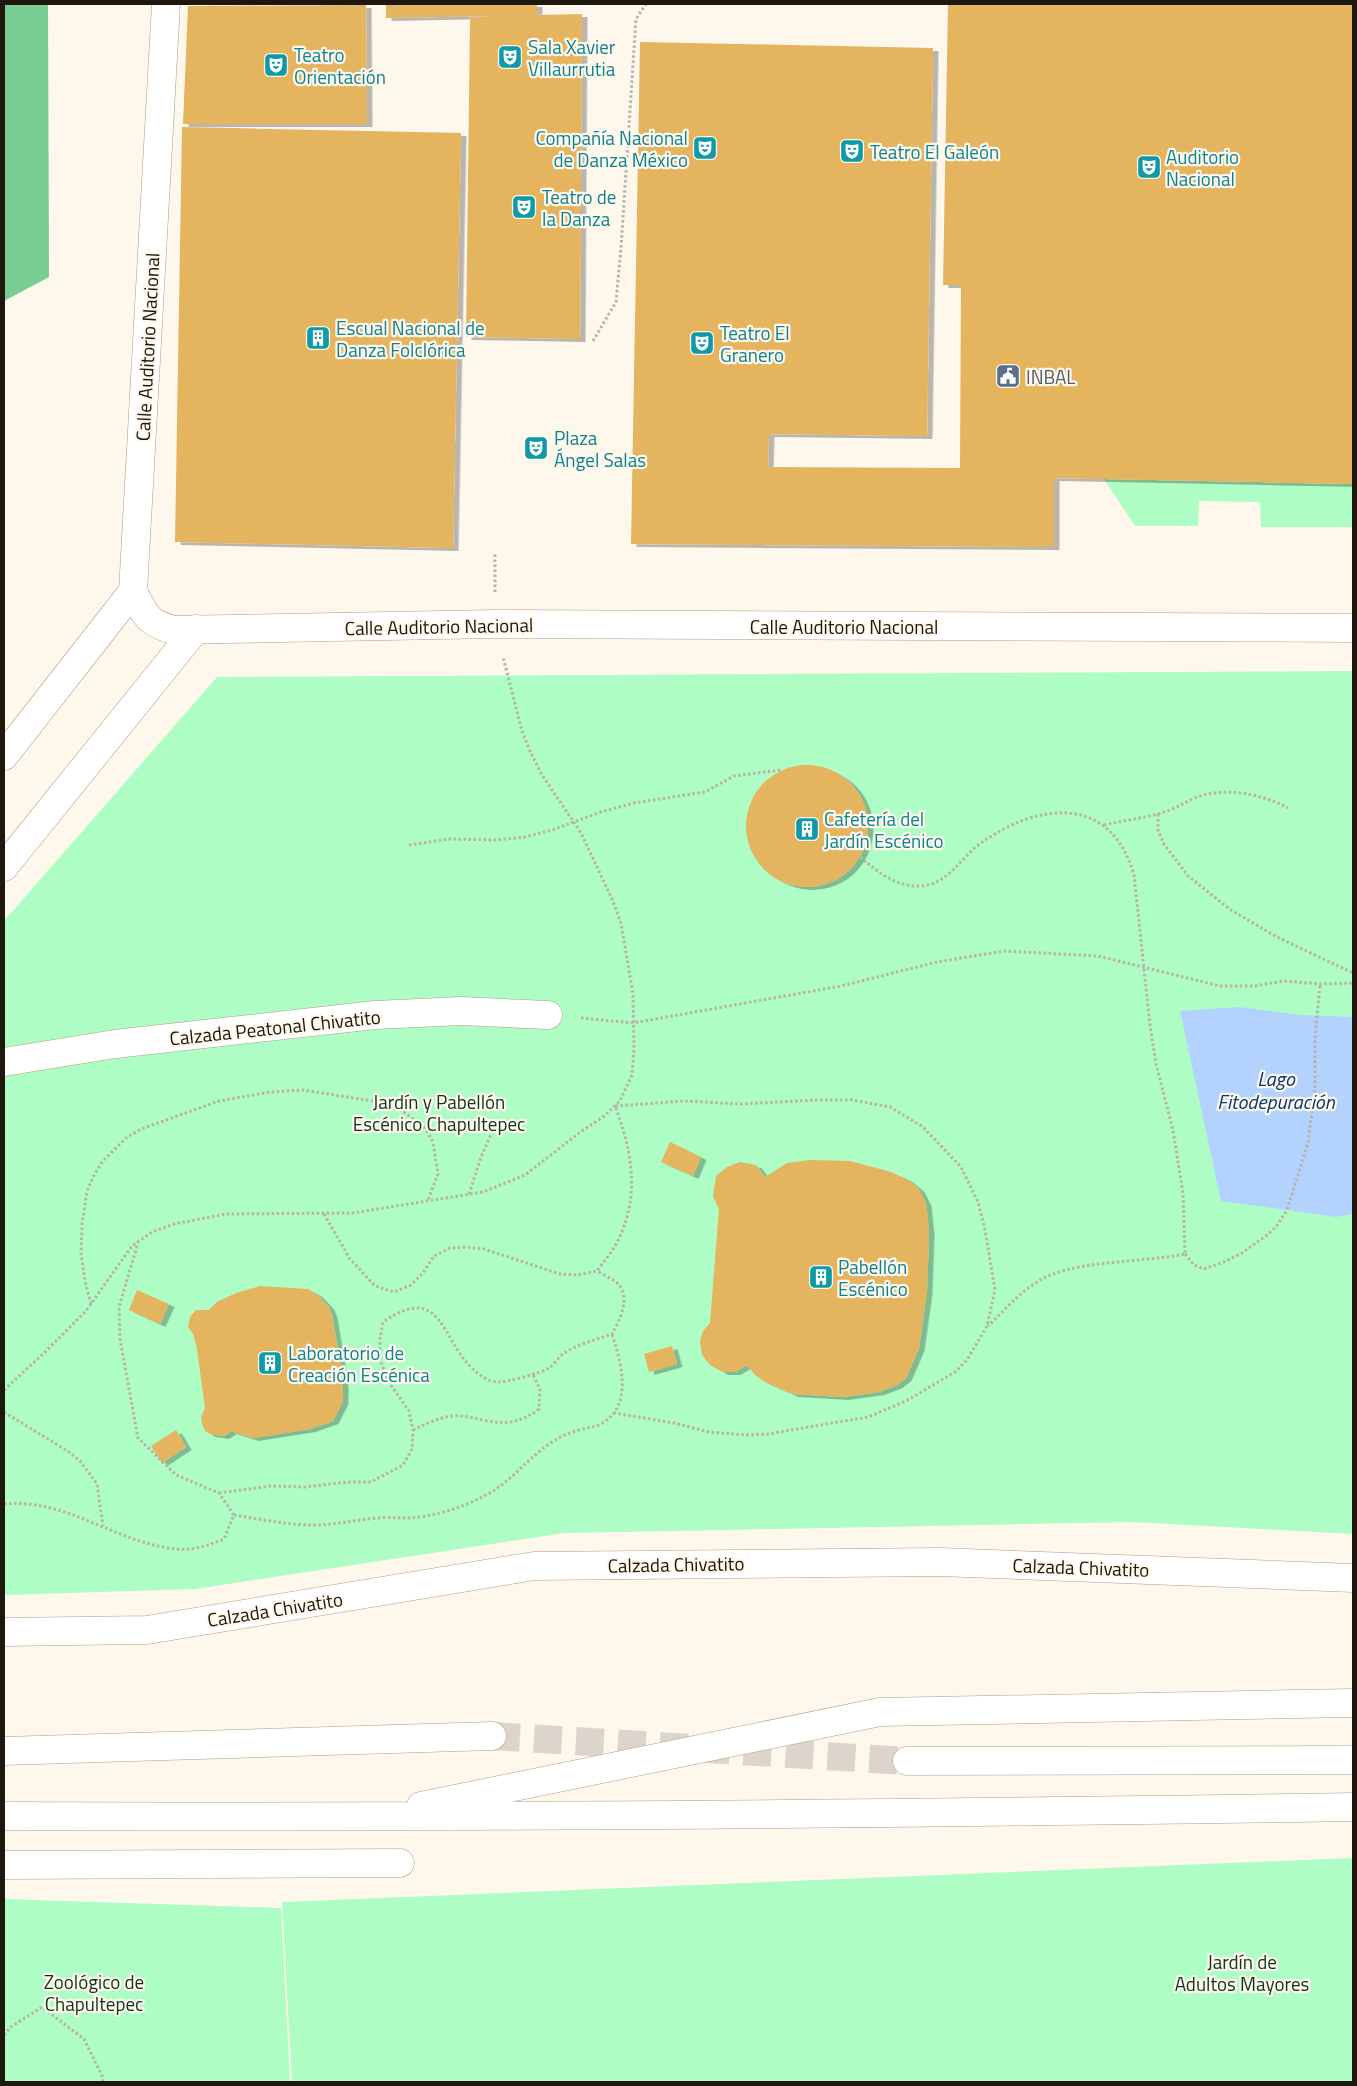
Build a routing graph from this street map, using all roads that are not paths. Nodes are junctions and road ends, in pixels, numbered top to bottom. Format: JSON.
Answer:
{"nodes":[{"id":1,"x":166,"y":4,"type":"edge"},
{"id":2,"x":133,"y":591,"type":"junction"},
{"id":3,"x":1353,"y":628,"type":"edge"},
{"id":4,"x":196,"y":629,"type":"junction"},
{"id":5,"x":4,"y":756,"type":"edge"},
{"id":6,"x":4,"y":867,"type":"edge"},
{"id":7,"x":548,"y":1015,"type":"road end"},
{"id":8,"x":4,"y":1062,"type":"edge"},
{"id":9,"x":1353,"y":1578,"type":"edge"},
{"id":10,"x":4,"y":1632,"type":"edge"},
{"id":11,"x":1353,"y":1703,"type":"edge"},
{"id":12,"x":492,"y":1736,"type":"tunnel mouth"},
{"id":13,"x":4,"y":1752,"type":"edge"},
{"id":14,"x":907,"y":1760,"type":"tunnel mouth"},
{"id":15,"x":1353,"y":1760,"type":"edge"},
{"id":16,"x":1353,"y":1807,"type":"edge"},
{"id":17,"x":4,"y":1816,"type":"edge"},
{"id":18,"x":361,"y":1818,"type":"junction"},
{"id":19,"x":400,"y":1863,"type":"dead end"},
{"id":20,"x":4,"y":1865,"type":"edge"}],
"edges":[{"from":1,"to":2,"type":"main road","name":"Calle Auditorio Nacional"},
{"from":2,"to":4,"type":"main road","name":"Calle Auditorio Nacional"},
{"from":2,"to":5,"type":"main road"},
{"from":3,"to":4,"type":"main road","name":"Calle Auditorio Nacional"},
{"from":4,"to":6,"type":"main road"},
{"from":7,"to":8,"type":"main road","name":"Calzada Peatonal Chivatito"},
{"from":9,"to":10,"type":"main road","name":"Calzada Chivatito"},
{"from":11,"to":18,"type":"main road"},
{"from":12,"to":13,"type":"main road"},
{"from":14,"to":15,"type":"main road"},
{"from":16,"to":18,"type":"main road"},
{"from":17,"to":18,"type":"main road"},
{"from":19,"to":20,"type":"main road"}]}
